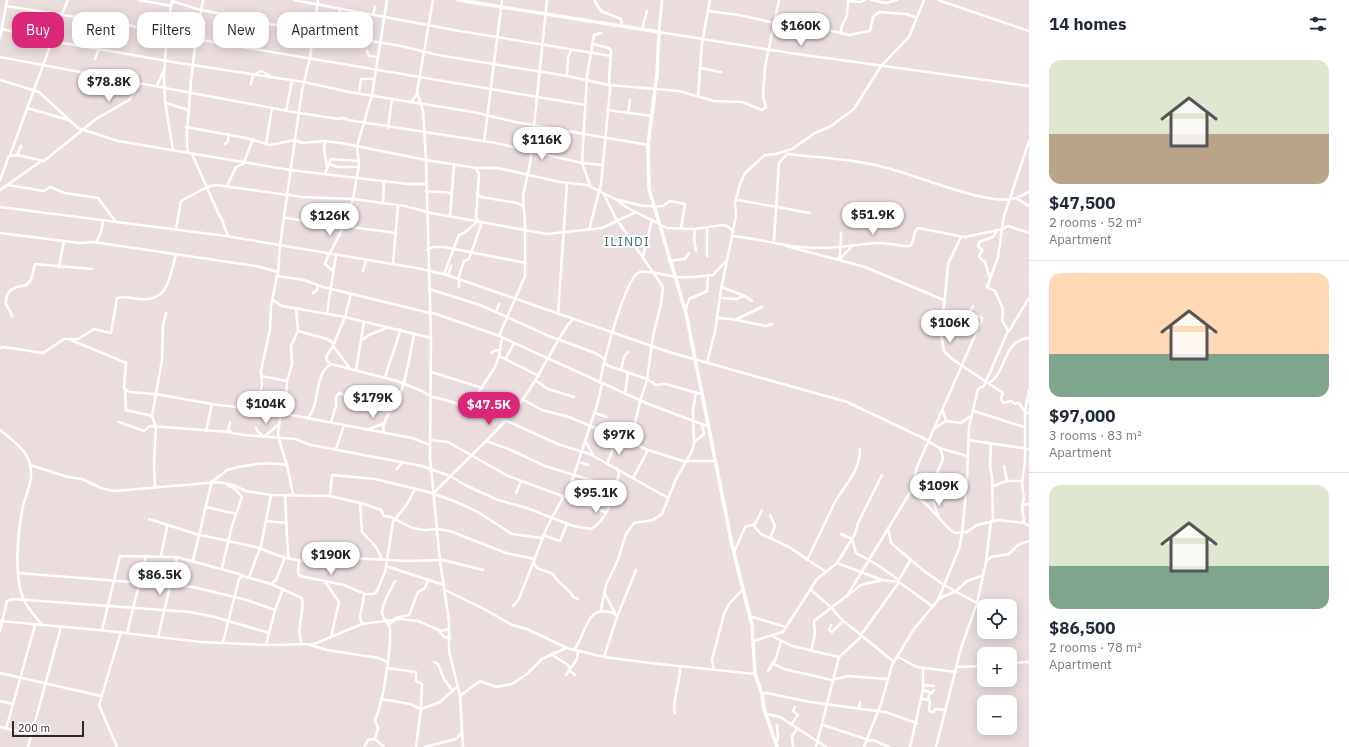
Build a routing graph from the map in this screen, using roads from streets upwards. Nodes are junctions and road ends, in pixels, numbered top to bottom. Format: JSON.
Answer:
{"nodes":[{"id":1,"x":8,"y":0,"type":"edge"},
{"id":2,"x":68,"y":0,"type":"edge"},
{"id":3,"x":139,"y":0,"type":"edge"},
{"id":4,"x":203,"y":0,"type":"edge"},
{"id":5,"x":294,"y":0,"type":"edge"},
{"id":6,"x":318,"y":0,"type":"edge"},
{"id":7,"x":387,"y":0,"type":"edge"},
{"id":8,"x":433,"y":0,"type":"edge"},
{"id":9,"x":458,"y":0,"type":"edge"},
{"id":10,"x":502,"y":0,"type":"edge"},
{"id":11,"x":547,"y":0,"type":"edge"},
{"id":12,"x":594,"y":0,"type":"edge"},
{"id":13,"x":662,"y":0,"type":"edge"},
{"id":14,"x":710,"y":0,"type":"edge"},
{"id":15,"x":779,"y":0,"type":"edge"},
{"id":16,"x":865,"y":0,"type":"edge"},
{"id":17,"x":871,"y":0,"type":"edge"},
{"id":18,"x":897,"y":0,"type":"edge"},
{"id":19,"x":924,"y":0,"type":"edge"},
{"id":20,"x":938,"y":0,"type":"edge"},
{"id":21,"x":172,"y":1,"type":"edge"},
{"id":22,"x":317,"y":5,"type":"junction"},
{"id":23,"x":6,"y":6,"type":"junction"},
{"id":24,"x":171,"y":6,"type":"junction"},
{"id":25,"x":375,"y":7,"type":"dead end"},
{"id":26,"x":501,"y":7,"type":"junction"},
{"id":27,"x":340,"y":8,"type":"junction"},
{"id":28,"x":201,"y":10,"type":"junction"},
{"id":29,"x":647,"y":11,"type":"dead end"},
{"id":30,"x":708,"y":11,"type":"junction"},
{"id":31,"x":39,"y":12,"type":"edge"},
{"id":32,"x":63,"y":12,"type":"edge"},
{"id":33,"x":170,"y":12,"type":"edge"},
{"id":34,"x":316,"y":12,"type":"edge"},
{"id":35,"x":339,"y":12,"type":"edge"},
{"id":36,"x":359,"y":12,"type":"edge"},
{"id":37,"x":545,"y":14,"type":"junction"},
{"id":38,"x":373,"y":15,"type":"joint"},
{"id":39,"x":64,"y":16,"type":"edge"},
{"id":40,"x":384,"y":17,"type":"junction"},
{"id":41,"x":915,"y":17,"type":"junction"},
{"id":42,"x":775,"y":23,"type":"junction"},
{"id":43,"x":277,"y":24,"type":"edge"},
{"id":44,"x":429,"y":25,"type":"junction"},
{"id":45,"x":622,"y":26,"type":"junction"},
{"id":46,"x":137,"y":27,"type":"edge"},
{"id":47,"x":2,"y":29,"type":"junction"},
{"id":48,"x":642,"y":29,"type":"junction"},
{"id":49,"x":12,"y":31,"type":"edge"},
{"id":50,"x":1029,"y":31,"type":"edge"},
{"id":51,"x":659,"y":32,"type":"junction"},
{"id":52,"x":601,"y":33,"type":"dead end"},
{"id":53,"x":841,"y":33,"type":"junction"},
{"id":54,"x":497,"y":37,"type":"junction"},
{"id":55,"x":0,"y":38,"type":"edge"},
{"id":56,"x":702,"y":38,"type":"junction"},
{"id":57,"x":205,"y":40,"type":"edge"},
{"id":58,"x":373,"y":42,"type":"edge"},
{"id":59,"x":379,"y":43,"type":"junction"},
{"id":60,"x":543,"y":44,"type":"junction"},
{"id":61,"x":592,"y":44,"type":"junction"},
{"id":62,"x":49,"y":48,"type":"edge"},
{"id":63,"x":99,"y":48,"type":"joint"},
{"id":64,"x":165,"y":48,"type":"edge"},
{"id":65,"x":194,"y":48,"type":"edge"},
{"id":66,"x":311,"y":48,"type":"edge"},
{"id":67,"x":769,"y":49,"type":"junction"},
{"id":68,"x":571,"y":50,"type":"junction"},
{"id":69,"x":367,"y":51,"type":"dead end"},
{"id":70,"x":424,"y":52,"type":"junction"},
{"id":71,"x":590,"y":53,"type":"junction"},
{"id":72,"x":611,"y":56,"type":"junction"},
{"id":73,"x":0,"y":57,"type":"edge"},
{"id":74,"x":377,"y":57,"type":"junction"},
{"id":75,"x":310,"y":58,"type":"junction"},
{"id":76,"x":95,"y":59,"type":"dead end"},
{"id":77,"x":165,"y":61,"type":"junction"},
{"id":78,"x":494,"y":64,"type":"junction"},
{"id":79,"x":42,"y":65,"type":"junction"},
{"id":80,"x":193,"y":65,"type":"junction"},
{"id":81,"x":881,"y":66,"type":"junction"},
{"id":82,"x":700,"y":68,"type":"junction"},
{"id":83,"x":165,"y":69,"type":"junction"},
{"id":84,"x":375,"y":69,"type":"junction"},
{"id":85,"x":540,"y":72,"type":"junction"},
{"id":86,"x":721,"y":72,"type":"dead end"},
{"id":87,"x":254,"y":75,"type":"junction"},
{"id":88,"x":420,"y":76,"type":"junction"},
{"id":89,"x":566,"y":76,"type":"junction"},
{"id":90,"x":106,"y":77,"type":"junction"},
{"id":91,"x":270,"y":78,"type":"junction"},
{"id":92,"x":374,"y":79,"type":"junction"},
{"id":93,"x":0,"y":80,"type":"edge"},
{"id":94,"x":587,"y":80,"type":"junction"},
{"id":95,"x":292,"y":81,"type":"junction"},
{"id":96,"x":304,"y":82,"type":"junction"},
{"id":97,"x":100,"y":84,"type":"dead end"},
{"id":98,"x":140,"y":84,"type":"junction"},
{"id":99,"x":250,"y":84,"type":"dead end"},
{"id":100,"x":609,"y":85,"type":"junction"},
{"id":101,"x":157,"y":86,"type":"junction"},
{"id":102,"x":1029,"y":86,"type":"edge"},
{"id":103,"x":164,"y":87,"type":"junction"},
{"id":104,"x":490,"y":89,"type":"junction"},
{"id":105,"x":33,"y":90,"type":"junction"},
{"id":106,"x":655,"y":90,"type":"junction"},
{"id":107,"x":190,"y":91,"type":"junction"},
{"id":108,"x":359,"y":93,"type":"junction"},
{"id":109,"x":418,"y":94,"type":"junction"},
{"id":110,"x":372,"y":95,"type":"junction"},
{"id":111,"x":698,"y":96,"type":"junction"},
{"id":112,"x":537,"y":97,"type":"junction"},
{"id":113,"x":392,"y":98,"type":"junction"},
{"id":114,"x":630,"y":100,"type":"dead end"},
{"id":115,"x":411,"y":102,"type":"junction"},
{"id":116,"x":165,"y":103,"type":"junction"},
{"id":117,"x":421,"y":104,"type":"junction"},
{"id":118,"x":585,"y":105,"type":"junction"},
{"id":119,"x":27,"y":108,"type":"junction"},
{"id":120,"x":272,"y":108,"type":"junction"},
{"id":121,"x":188,"y":110,"type":"junction"},
{"id":122,"x":607,"y":110,"type":"junction"},
{"id":123,"x":286,"y":111,"type":"junction"},
{"id":124,"x":299,"y":113,"type":"junction"},
{"id":125,"x":628,"y":113,"type":"junction"},
{"id":126,"x":486,"y":116,"type":"junction"},
{"id":127,"x":652,"y":116,"type":"junction"},
{"id":128,"x":69,"y":120,"type":"junction"},
{"id":129,"x":365,"y":123,"type":"junction"},
{"id":130,"x":534,"y":124,"type":"junction"},
{"id":131,"x":186,"y":127,"type":"junction"},
{"id":132,"x":388,"y":128,"type":"junction"},
{"id":133,"x":83,"y":130,"type":"junction"},
{"id":134,"x":425,"y":133,"type":"junction"},
{"id":135,"x":230,"y":134,"type":"junction"},
{"id":136,"x":583,"y":134,"type":"junction"},
{"id":137,"x":605,"y":139,"type":"junction"},
{"id":138,"x":253,"y":140,"type":"junction"},
{"id":139,"x":295,"y":140,"type":"junction"},
{"id":140,"x":325,"y":141,"type":"junction"},
{"id":141,"x":1029,"y":141,"type":"edge"},
{"id":142,"x":484,"y":142,"type":"junction"},
{"id":143,"x":224,"y":144,"type":"dead end"},
{"id":144,"x":266,"y":144,"type":"junction"},
{"id":145,"x":648,"y":145,"type":"junction"},
{"id":146,"x":21,"y":146,"type":"dead end"},
{"id":147,"x":357,"y":146,"type":"junction"},
{"id":148,"x":173,"y":150,"type":"junction"},
{"id":149,"x":532,"y":151,"type":"junction"},
{"id":150,"x":188,"y":153,"type":"junction"},
{"id":151,"x":192,"y":154,"type":"junction"},
{"id":152,"x":10,"y":155,"type":"junction"},
{"id":153,"x":17,"y":155,"type":"junction"},
{"id":154,"x":426,"y":160,"type":"junction"},
{"id":155,"x":358,"y":161,"type":"junction"},
{"id":156,"x":41,"y":162,"type":"junction"},
{"id":157,"x":245,"y":162,"type":"junction"},
{"id":158,"x":582,"y":163,"type":"junction"},
{"id":159,"x":330,"y":164,"type":"junction"},
{"id":160,"x":454,"y":164,"type":"junction"},
{"id":161,"x":602,"y":165,"type":"junction"},
{"id":162,"x":327,"y":167,"type":"junction"},
{"id":163,"x":359,"y":168,"type":"junction"},
{"id":164,"x":476,"y":168,"type":"junction"},
{"id":165,"x":290,"y":170,"type":"junction"},
{"id":166,"x":325,"y":174,"type":"junction"},
{"id":167,"x":528,"y":176,"type":"junction"},
{"id":168,"x":358,"y":178,"type":"junction"},
{"id":169,"x":0,"y":180,"type":"edge"},
{"id":170,"x":384,"y":181,"type":"junction"},
{"id":171,"x":567,"y":183,"type":"junction"},
{"id":172,"x":426,"y":184,"type":"junction"},
{"id":173,"x":8,"y":185,"type":"junction"},
{"id":174,"x":227,"y":186,"type":"junction"},
{"id":175,"x":590,"y":186,"type":"junction"},
{"id":176,"x":207,"y":187,"type":"junction"},
{"id":177,"x":0,"y":190,"type":"edge"},
{"id":178,"x":426,"y":191,"type":"junction"},
{"id":179,"x":599,"y":191,"type":"junction"},
{"id":180,"x":1029,"y":192,"type":"edge"},
{"id":181,"x":452,"y":193,"type":"junction"},
{"id":182,"x":477,"y":193,"type":"junction"},
{"id":183,"x":287,"y":194,"type":"junction"},
{"id":184,"x":604,"y":194,"type":"junction"},
{"id":185,"x":1016,"y":198,"type":"junction"},
{"id":186,"x":353,"y":199,"type":"junction"},
{"id":187,"x":617,"y":200,"type":"junction"},
{"id":188,"x":738,"y":200,"type":"dead end"},
{"id":189,"x":1009,"y":201,"type":"junction"},
{"id":190,"x":383,"y":203,"type":"junction"},
{"id":191,"x":398,"y":205,"type":"junction"},
{"id":192,"x":523,"y":206,"type":"junction"},
{"id":193,"x":776,"y":206,"type":"junction"},
{"id":194,"x":1029,"y":206,"type":"edge"},
{"id":195,"x":654,"y":207,"type":"junction"},
{"id":196,"x":0,"y":208,"type":"edge"},
{"id":197,"x":426,"y":211,"type":"junction"},
{"id":198,"x":636,"y":212,"type":"junction"},
{"id":199,"x":810,"y":213,"type":"dead end"},
{"id":200,"x":450,"y":216,"type":"junction"},
{"id":201,"x":285,"y":218,"type":"junction"},
{"id":202,"x":652,"y":220,"type":"junction"},
{"id":203,"x":103,"y":221,"type":"junction"},
{"id":204,"x":618,"y":221,"type":"junction"},
{"id":205,"x":116,"y":222,"type":"junction"},
{"id":206,"x":478,"y":222,"type":"junction"},
{"id":207,"x":344,"y":224,"type":"junction"},
{"id":208,"x":659,"y":225,"type":"junction"},
{"id":209,"x":680,"y":228,"type":"junction"},
{"id":210,"x":707,"y":228,"type":"junction"},
{"id":211,"x":176,"y":229,"type":"junction"},
{"id":212,"x":695,"y":229,"type":"junction"},
{"id":213,"x":1003,"y":229,"type":"junction"},
{"id":214,"x":589,"y":230,"type":"junction"},
{"id":215,"x":998,"y":230,"type":"junction"},
{"id":216,"x":525,"y":231,"type":"junction"},
{"id":217,"x":733,"y":231,"type":"junction"},
{"id":218,"x":564,"y":232,"type":"junction"},
{"id":219,"x":0,"y":233,"type":"edge"},
{"id":220,"x":396,"y":233,"type":"junction"},
{"id":221,"x":841,"y":233,"type":"dead end"},
{"id":222,"x":1029,"y":233,"type":"edge"},
{"id":223,"x":230,"y":236,"type":"junction"},
{"id":224,"x":732,"y":236,"type":"junction"},
{"id":225,"x":960,"y":237,"type":"junction"},
{"id":226,"x":64,"y":241,"type":"junction"},
{"id":227,"x":773,"y":241,"type":"junction"},
{"id":228,"x":96,"y":243,"type":"junction"},
{"id":229,"x":280,"y":245,"type":"junction"},
{"id":230,"x":853,"y":245,"type":"junction"},
{"id":231,"x":840,"y":247,"type":"junction"},
{"id":232,"x":453,"y":249,"type":"junction"},
{"id":233,"x":427,"y":250,"type":"junction"},
{"id":234,"x":696,"y":251,"type":"dead end"},
{"id":235,"x":470,"y":252,"type":"junction"},
{"id":236,"x":330,"y":253,"type":"junction"},
{"id":237,"x":689,"y":253,"type":"dead end"},
{"id":238,"x":176,"y":255,"type":"junction"},
{"id":239,"x":336,"y":255,"type":"junction"},
{"id":240,"x":642,"y":256,"type":"junction"},
{"id":241,"x":707,"y":256,"type":"dead end"},
{"id":242,"x":840,"y":257,"type":"junction"},
{"id":243,"x":728,"y":259,"type":"junction"},
{"id":244,"x":366,"y":260,"type":"junction"},
{"id":245,"x":837,"y":260,"type":"junction"},
{"id":246,"x":669,"y":261,"type":"junction"},
{"id":247,"x":526,"y":262,"type":"junction"},
{"id":248,"x":843,"y":262,"type":"junction"},
{"id":249,"x":393,"y":264,"type":"junction"},
{"id":250,"x":451,"y":266,"type":"dead end"},
{"id":251,"x":59,"y":267,"type":"junction"},
{"id":252,"x":92,"y":269,"type":"dead end"},
{"id":253,"x":428,"y":270,"type":"junction"},
{"id":254,"x":333,"y":271,"type":"junction"},
{"id":255,"x":363,"y":271,"type":"dead end"},
{"id":256,"x":278,"y":272,"type":"junction"},
{"id":257,"x":444,"y":274,"type":"junction"},
{"id":258,"x":653,"y":274,"type":"junction"},
{"id":259,"x":448,"y":275,"type":"junction"},
{"id":260,"x":277,"y":276,"type":"junction"},
{"id":261,"x":708,"y":276,"type":"junction"},
{"id":262,"x":674,"y":277,"type":"junction"},
{"id":263,"x":990,"y":278,"type":"dead end"},
{"id":264,"x":458,"y":279,"type":"junction"},
{"id":265,"x":318,"y":286,"type":"junction"},
{"id":266,"x":459,"y":287,"type":"dead end"},
{"id":267,"x":721,"y":287,"type":"junction"},
{"id":268,"x":330,"y":288,"type":"junction"},
{"id":269,"x":429,"y":289,"type":"junction"},
{"id":270,"x":313,"y":293,"type":"dead end"},
{"id":271,"x":352,"y":294,"type":"junction"},
{"id":272,"x":745,"y":296,"type":"junction"},
{"id":273,"x":516,"y":298,"type":"junction"},
{"id":274,"x":723,"y":298,"type":"dead end"},
{"id":275,"x":1029,"y":298,"type":"edge"},
{"id":276,"x":273,"y":300,"type":"junction"},
{"id":277,"x":944,"y":300,"type":"junction"},
{"id":278,"x":752,"y":301,"type":"dead end"},
{"id":279,"x":500,"y":304,"type":"dead end"},
{"id":280,"x":973,"y":306,"type":"dead end"},
{"id":281,"x":762,"y":307,"type":"dead end"},
{"id":282,"x":296,"y":309,"type":"junction"},
{"id":283,"x":166,"y":312,"type":"dead end"},
{"id":284,"x":496,"y":312,"type":"junction"},
{"id":285,"x":685,"y":312,"type":"junction"},
{"id":286,"x":326,"y":313,"type":"junction"},
{"id":287,"x":430,"y":313,"type":"junction"},
{"id":288,"x":558,"y":314,"type":"junction"},
{"id":289,"x":12,"y":316,"type":"dead end"},
{"id":290,"x":346,"y":317,"type":"junction"},
{"id":291,"x":507,"y":318,"type":"junction"},
{"id":292,"x":717,"y":318,"type":"junction"},
{"id":293,"x":573,"y":319,"type":"junction"},
{"id":294,"x":736,"y":319,"type":"junction"},
{"id":295,"x":364,"y":322,"type":"junction"},
{"id":296,"x":772,"y":324,"type":"dead end"},
{"id":297,"x":389,"y":327,"type":"junction"},
{"id":298,"x":400,"y":329,"type":"junction"},
{"id":299,"x":298,"y":331,"type":"junction"},
{"id":300,"x":1008,"y":331,"type":"junction"},
{"id":301,"x":612,"y":333,"type":"junction"},
{"id":302,"x":414,"y":334,"type":"junction"},
{"id":303,"x":501,"y":337,"type":"junction"},
{"id":304,"x":67,"y":338,"type":"junction"},
{"id":305,"x":431,"y":338,"type":"junction"},
{"id":306,"x":1029,"y":338,"type":"edge"},
{"id":307,"x":559,"y":339,"type":"junction"},
{"id":308,"x":361,"y":341,"type":"junction"},
{"id":309,"x":514,"y":343,"type":"junction"},
{"id":310,"x":333,"y":345,"type":"junction"},
{"id":311,"x":651,"y":346,"type":"junction"},
{"id":312,"x":0,"y":348,"type":"edge"},
{"id":313,"x":500,"y":351,"type":"junction"},
{"id":314,"x":628,"y":352,"type":"dead end"},
{"id":315,"x":491,"y":353,"type":"dead end"},
{"id":316,"x":499,"y":356,"type":"junction"},
{"id":317,"x":506,"y":358,"type":"junction"},
{"id":318,"x":695,"y":359,"type":"junction"},
{"id":319,"x":548,"y":360,"type":"junction"},
{"id":320,"x":605,"y":361,"type":"junction"},
{"id":321,"x":707,"y":362,"type":"junction"},
{"id":322,"x":331,"y":364,"type":"junction"},
{"id":323,"x":962,"y":366,"type":"junction"},
{"id":324,"x":350,"y":368,"type":"junction"},
{"id":325,"x":356,"y":370,"type":"junction"},
{"id":326,"x":622,"y":370,"type":"junction"},
{"id":327,"x":431,"y":372,"type":"junction"},
{"id":328,"x":628,"y":372,"type":"junction"},
{"id":329,"x":261,"y":376,"type":"junction"},
{"id":330,"x":539,"y":376,"type":"junction"},
{"id":331,"x":385,"y":378,"type":"junction"},
{"id":332,"x":647,"y":379,"type":"junction"},
{"id":333,"x":535,"y":380,"type":"junction"},
{"id":334,"x":287,"y":381,"type":"junction"},
{"id":335,"x":987,"y":382,"type":"junction"},
{"id":336,"x":403,"y":383,"type":"junction"},
{"id":337,"x":601,"y":383,"type":"junction"},
{"id":338,"x":483,"y":388,"type":"junction"},
{"id":339,"x":125,"y":389,"type":"junction"},
{"id":340,"x":1029,"y":390,"type":"edge"},
{"id":341,"x":696,"y":392,"type":"junction"},
{"id":342,"x":155,"y":394,"type":"junction"},
{"id":343,"x":625,"y":394,"type":"junction"},
{"id":344,"x":701,"y":394,"type":"junction"},
{"id":345,"x":430,"y":395,"type":"junction"},
{"id":346,"x":574,"y":397,"type":"dead end"},
{"id":347,"x":522,"y":400,"type":"junction"},
{"id":348,"x":640,"y":400,"type":"junction"},
{"id":349,"x":212,"y":404,"type":"junction"},
{"id":350,"x":256,"y":409,"type":"junction"},
{"id":351,"x":473,"y":409,"type":"junction"},
{"id":352,"x":942,"y":410,"type":"junction"},
{"id":353,"x":973,"y":411,"type":"junction"},
{"id":354,"x":595,"y":412,"type":"junction"},
{"id":355,"x":1025,"y":412,"type":"junction"},
{"id":356,"x":281,"y":413,"type":"junction"},
{"id":357,"x":389,"y":413,"type":"junction"},
{"id":358,"x":1029,"y":413,"type":"edge"},
{"id":359,"x":971,"y":415,"type":"junction"},
{"id":360,"x":152,"y":416,"type":"junction"},
{"id":361,"x":607,"y":417,"type":"dead end"},
{"id":362,"x":308,"y":418,"type":"junction"},
{"id":363,"x":505,"y":420,"type":"junction"},
{"id":364,"x":693,"y":421,"type":"junction"},
{"id":365,"x":946,"y":421,"type":"junction"},
{"id":366,"x":119,"y":422,"type":"dead end"},
{"id":367,"x":230,"y":422,"type":"dead end"},
{"id":368,"x":330,"y":422,"type":"junction"},
{"id":369,"x":386,"y":422,"type":"junction"},
{"id":370,"x":700,"y":423,"type":"junction"},
{"id":371,"x":279,"y":425,"type":"junction"},
{"id":372,"x":344,"y":426,"type":"junction"},
{"id":373,"x":591,"y":426,"type":"junction"},
{"id":374,"x":707,"y":426,"type":"junction"},
{"id":375,"x":156,"y":427,"type":"junction"},
{"id":376,"x":1024,"y":427,"type":"junction"},
{"id":377,"x":256,"y":428,"type":"dead end"},
{"id":378,"x":934,"y":429,"type":"junction"},
{"id":379,"x":366,"y":430,"type":"junction"},
{"id":380,"x":1,"y":431,"type":"edge"},
{"id":381,"x":206,"y":431,"type":"junction"},
{"id":382,"x":230,"y":432,"type":"junction"},
{"id":383,"x":384,"y":433,"type":"junction"},
{"id":384,"x":0,"y":436,"type":"edge"},
{"id":385,"x":632,"y":436,"type":"junction"},
{"id":386,"x":264,"y":437,"type":"junction"},
{"id":387,"x":278,"y":438,"type":"junction"},
{"id":388,"x":620,"y":438,"type":"junction"},
{"id":389,"x":430,"y":440,"type":"junction"},
{"id":390,"x":625,"y":440,"type":"junction"},
{"id":391,"x":968,"y":440,"type":"junction"},
{"id":392,"x":486,"y":441,"type":"junction"},
{"id":393,"x":586,"y":441,"type":"junction"},
{"id":394,"x":928,"y":441,"type":"junction"},
{"id":395,"x":634,"y":443,"type":"junction"},
{"id":396,"x":694,"y":443,"type":"junction"},
{"id":397,"x":991,"y":444,"type":"junction"},
{"id":398,"x":430,"y":445,"type":"junction"},
{"id":399,"x":939,"y":448,"type":"junction"},
{"id":400,"x":860,"y":449,"type":"dead end"},
{"id":401,"x":1027,"y":449,"type":"edge"},
{"id":402,"x":335,"y":450,"type":"junction"},
{"id":403,"x":648,"y":450,"type":"junction"},
{"id":404,"x":948,"y":451,"type":"junction"},
{"id":405,"x":582,"y":452,"type":"junction"},
{"id":406,"x":471,"y":455,"type":"junction"},
{"id":407,"x":594,"y":456,"type":"junction"},
{"id":408,"x":944,"y":456,"type":"junction"},
{"id":409,"x":967,"y":456,"type":"junction"},
{"id":410,"x":686,"y":461,"type":"junction"},
{"id":411,"x":714,"y":461,"type":"junction"},
{"id":412,"x":579,"y":462,"type":"junction"},
{"id":413,"x":402,"y":463,"type":"junction"},
{"id":414,"x":608,"y":464,"type":"junction"},
{"id":415,"x":30,"y":465,"type":"junction"},
{"id":416,"x":287,"y":465,"type":"junction"},
{"id":417,"x":588,"y":465,"type":"dead end"},
{"id":418,"x":1004,"y":466,"type":"dead end"},
{"id":419,"x":616,"y":468,"type":"junction"},
{"id":420,"x":397,"y":469,"type":"dead end"},
{"id":421,"x":431,"y":470,"type":"junction"},
{"id":422,"x":574,"y":475,"type":"junction"},
{"id":423,"x":882,"y":475,"type":"dead end"},
{"id":424,"x":450,"y":476,"type":"junction"},
{"id":425,"x":633,"y":478,"type":"junction"},
{"id":426,"x":212,"y":481,"type":"junction"},
{"id":427,"x":522,"y":481,"type":"junction"},
{"id":428,"x":1007,"y":481,"type":"junction"},
{"id":429,"x":1022,"y":481,"type":"junction"},
{"id":430,"x":155,"y":486,"type":"junction"},
{"id":431,"x":993,"y":486,"type":"junction"},
{"id":432,"x":415,"y":489,"type":"junction"},
{"id":433,"x":614,"y":491,"type":"junction"},
{"id":434,"x":911,"y":491,"type":"junction"},
{"id":435,"x":516,"y":493,"type":"dead end"},
{"id":436,"x":433,"y":494,"type":"junction"},
{"id":437,"x":271,"y":495,"type":"junction"},
{"id":438,"x":293,"y":495,"type":"junction"},
{"id":439,"x":285,"y":496,"type":"junction"},
{"id":440,"x":330,"y":496,"type":"junction"},
{"id":441,"x":563,"y":496,"type":"junction"},
{"id":442,"x":668,"y":498,"type":"junction"},
{"id":443,"x":360,"y":503,"type":"junction"},
{"id":444,"x":1029,"y":504,"type":"edge"},
{"id":445,"x":1022,"y":505,"type":"junction"},
{"id":446,"x":206,"y":507,"type":"junction"},
{"id":447,"x":762,"y":510,"type":"dead end"},
{"id":448,"x":606,"y":512,"type":"junction"},
{"id":449,"x":236,"y":514,"type":"junction"},
{"id":450,"x":770,"y":515,"type":"dead end"},
{"id":451,"x":552,"y":517,"type":"junction"},
{"id":452,"x":939,"y":517,"type":"junction"},
{"id":453,"x":149,"y":518,"type":"dead end"},
{"id":454,"x":396,"y":520,"type":"junction"},
{"id":455,"x":266,"y":521,"type":"junction"},
{"id":456,"x":992,"y":521,"type":"junction"},
{"id":457,"x":287,"y":523,"type":"junction"},
{"id":458,"x":1024,"y":523,"type":"junction"},
{"id":459,"x":166,"y":524,"type":"junction"},
{"id":460,"x":567,"y":524,"type":"junction"},
{"id":461,"x":753,"y":525,"type":"junction"},
{"id":462,"x":1029,"y":526,"type":"edge"},
{"id":463,"x":888,"y":528,"type":"junction"},
{"id":464,"x":438,"y":529,"type":"junction"},
{"id":465,"x":200,"y":534,"type":"junction"},
{"id":466,"x":841,"y":534,"type":"dead end"},
{"id":467,"x":962,"y":534,"type":"junction"},
{"id":468,"x":543,"y":537,"type":"junction"},
{"id":469,"x":770,"y":538,"type":"junction"},
{"id":470,"x":852,"y":539,"type":"junction"},
{"id":471,"x":228,"y":541,"type":"junction"},
{"id":472,"x":1029,"y":541,"type":"edge"},
{"id":473,"x":260,"y":549,"type":"junction"},
{"id":474,"x":287,"y":554,"type":"junction"},
{"id":475,"x":734,"y":554,"type":"junction"},
{"id":476,"x":161,"y":555,"type":"junction"},
{"id":477,"x":146,"y":556,"type":"junction"},
{"id":478,"x":177,"y":557,"type":"junction"},
{"id":479,"x":285,"y":558,"type":"junction"},
{"id":480,"x":290,"y":559,"type":"junction"},
{"id":481,"x":382,"y":559,"type":"junction"},
{"id":482,"x":387,"y":559,"type":"junction"},
{"id":483,"x":535,"y":559,"type":"junction"},
{"id":484,"x":911,"y":559,"type":"junction"},
{"id":485,"x":193,"y":560,"type":"junction"},
{"id":486,"x":299,"y":560,"type":"junction"},
{"id":487,"x":807,"y":560,"type":"junction"},
{"id":488,"x":868,"y":560,"type":"junction"},
{"id":489,"x":440,"y":561,"type":"junction"},
{"id":490,"x":986,"y":562,"type":"junction"},
{"id":491,"x":534,"y":563,"type":"junction"},
{"id":492,"x":837,"y":563,"type":"junction"},
{"id":493,"x":386,"y":566,"type":"junction"},
{"id":494,"x":222,"y":568,"type":"junction"},
{"id":495,"x":483,"y":570,"type":"dead end"},
{"id":496,"x":636,"y":570,"type":"dead end"},
{"id":497,"x":826,"y":572,"type":"junction"},
{"id":498,"x":861,"y":572,"type":"junction"},
{"id":499,"x":19,"y":573,"type":"junction"},
{"id":500,"x":243,"y":576,"type":"junction"},
{"id":501,"x":982,"y":576,"type":"junction"},
{"id":502,"x":249,"y":577,"type":"junction"},
{"id":503,"x":428,"y":580,"type":"junction"},
{"id":504,"x":882,"y":580,"type":"junction"},
{"id":505,"x":114,"y":581,"type":"junction"},
{"id":506,"x":395,"y":581,"type":"dead end"},
{"id":507,"x":899,"y":581,"type":"junction"},
{"id":508,"x":325,"y":582,"type":"junction"},
{"id":509,"x":140,"y":583,"type":"junction"},
{"id":510,"x":271,"y":584,"type":"junction"},
{"id":511,"x":170,"y":585,"type":"junction"},
{"id":512,"x":444,"y":585,"type":"junction"},
{"id":513,"x":944,"y":585,"type":"junction"},
{"id":514,"x":283,"y":589,"type":"junction"},
{"id":515,"x":743,"y":589,"type":"junction"},
{"id":516,"x":810,"y":589,"type":"junction"},
{"id":517,"x":445,"y":590,"type":"junction"},
{"id":518,"x":956,"y":591,"type":"junction"},
{"id":519,"x":604,"y":592,"type":"junction"},
{"id":520,"x":365,"y":594,"type":"junction"},
{"id":521,"x":847,"y":596,"type":"junction"},
{"id":522,"x":235,"y":598,"type":"junction"},
{"id":523,"x":24,"y":599,"type":"junction"},
{"id":524,"x":978,"y":599,"type":"edge"},
{"id":525,"x":578,"y":600,"type":"dead end"},
{"id":526,"x":938,"y":600,"type":"junction"},
{"id":527,"x":977,"y":603,"type":"joint"},
{"id":528,"x":107,"y":606,"type":"junction"},
{"id":529,"x":513,"y":606,"type":"dead end"},
{"id":530,"x":932,"y":606,"type":"junction"},
{"id":531,"x":133,"y":608,"type":"junction"},
{"id":532,"x":832,"y":608,"type":"junction"},
{"id":533,"x":164,"y":610,"type":"junction"},
{"id":534,"x":275,"y":610,"type":"junction"},
{"id":535,"x":601,"y":610,"type":"junction"},
{"id":536,"x":617,"y":616,"type":"junction"},
{"id":537,"x":749,"y":616,"type":"junction"},
{"id":538,"x":386,"y":620,"type":"junction"},
{"id":539,"x":394,"y":620,"type":"junction"},
{"id":540,"x":1,"y":621,"type":"edge"},
{"id":541,"x":229,"y":621,"type":"junction"},
{"id":542,"x":843,"y":621,"type":"junction"},
{"id":543,"x":362,"y":624,"type":"junction"},
{"id":544,"x":35,"y":625,"type":"junction"},
{"id":545,"x":42,"y":625,"type":"junction"},
{"id":546,"x":389,"y":625,"type":"junction"},
{"id":547,"x":831,"y":625,"type":"dead end"},
{"id":548,"x":61,"y":627,"type":"junction"},
{"id":549,"x":786,"y":627,"type":"junction"},
{"id":550,"x":450,"y":629,"type":"junction"},
{"id":551,"x":102,"y":630,"type":"junction"},
{"id":552,"x":438,"y":630,"type":"junction"},
{"id":553,"x":0,"y":631,"type":"edge"},
{"id":554,"x":121,"y":632,"type":"junction"},
{"id":555,"x":127,"y":633,"type":"junction"},
{"id":556,"x":269,"y":633,"type":"junction"},
{"id":557,"x":862,"y":635,"type":"junction"},
{"id":558,"x":771,"y":636,"type":"junction"},
{"id":559,"x":158,"y":637,"type":"junction"},
{"id":560,"x":331,"y":637,"type":"junction"},
{"id":561,"x":450,"y":638,"type":"junction"},
{"id":562,"x":781,"y":641,"type":"junction"},
{"id":563,"x":223,"y":642,"type":"junction"},
{"id":564,"x":753,"y":642,"type":"junction"},
{"id":565,"x":266,"y":644,"type":"junction"},
{"id":566,"x":302,"y":644,"type":"junction"},
{"id":567,"x":308,"y":644,"type":"junction"},
{"id":568,"x":567,"y":648,"type":"junction"},
{"id":569,"x":574,"y":650,"type":"junction"},
{"id":570,"x":811,"y":650,"type":"junction"},
{"id":571,"x":578,"y":651,"type":"junction"},
{"id":572,"x":551,"y":654,"type":"junction"},
{"id":573,"x":898,"y":656,"type":"junction"},
{"id":574,"x":604,"y":657,"type":"junction"},
{"id":575,"x":838,"y":657,"type":"junction"},
{"id":576,"x":387,"y":662,"type":"junction"},
{"id":577,"x":434,"y":662,"type":"dead end"},
{"id":578,"x":894,"y":662,"type":"junction"},
{"id":579,"x":1029,"y":662,"type":"edge"},
{"id":580,"x":772,"y":663,"type":"junction"},
{"id":581,"x":1017,"y":663,"type":"edge"},
{"id":582,"x":977,"y":666,"type":"edge"},
{"id":583,"x":680,"y":667,"type":"junction"},
{"id":584,"x":957,"y":667,"type":"junction"},
{"id":585,"x":387,"y":668,"type":"junction"},
{"id":586,"x":923,"y":668,"type":"junction"},
{"id":587,"x":714,"y":670,"type":"junction"},
{"id":588,"x":570,"y":671,"type":"junction"},
{"id":589,"x":768,"y":671,"type":"dead end"},
{"id":590,"x":956,"y":672,"type":"junction"},
{"id":591,"x":0,"y":673,"type":"edge"},
{"id":592,"x":755,"y":674,"type":"junction"},
{"id":593,"x":566,"y":675,"type":"dead end"},
{"id":594,"x":575,"y":675,"type":"dead end"},
{"id":595,"x":20,"y":677,"type":"junction"},
{"id":596,"x":886,"y":679,"type":"junction"},
{"id":597,"x":832,"y":680,"type":"junction"},
{"id":598,"x":46,"y":684,"type":"junction"},
{"id":599,"x":923,"y":685,"type":"junction"},
{"id":600,"x":458,"y":686,"type":"junction"},
{"id":601,"x":934,"y":686,"type":"dead end"},
{"id":602,"x":923,"y":690,"type":"junction"},
{"id":603,"x":934,"y":690,"type":"dead end"},
{"id":604,"x":453,"y":691,"type":"junction"},
{"id":605,"x":930,"y":692,"type":"junction"},
{"id":606,"x":762,"y":694,"type":"junction"},
{"id":607,"x":101,"y":696,"type":"junction"},
{"id":608,"x":460,"y":696,"type":"junction"},
{"id":609,"x":381,"y":699,"type":"junction"},
{"id":610,"x":923,"y":699,"type":"dead end"},
{"id":611,"x":0,"y":701,"type":"edge"},
{"id":612,"x":930,"y":701,"type":"dead end"},
{"id":613,"x":860,"y":702,"type":"dead end"},
{"id":614,"x":13,"y":704,"type":"junction"},
{"id":615,"x":828,"y":704,"type":"junction"},
{"id":616,"x":795,"y":707,"type":"dead end"},
{"id":617,"x":421,"y":708,"type":"junction"},
{"id":618,"x":859,"y":709,"type":"junction"},
{"id":619,"x":946,"y":710,"type":"junction"},
{"id":620,"x":877,"y":711,"type":"junction"},
{"id":621,"x":674,"y":713,"type":"dead end"},
{"id":622,"x":767,"y":714,"type":"junction"},
{"id":623,"x":917,"y":723,"type":"junction"},
{"id":624,"x":777,"y":725,"type":"dead end"},
{"id":625,"x":791,"y":725,"type":"junction"},
{"id":626,"x":823,"y":725,"type":"junction"},
{"id":627,"x":0,"y":727,"type":"edge"},
{"id":628,"x":6,"y":728,"type":"junction"},
{"id":629,"x":796,"y":729,"type":"junction"},
{"id":630,"x":462,"y":731,"type":"junction"},
{"id":631,"x":31,"y":734,"type":"junction"},
{"id":632,"x":376,"y":739,"type":"junction"},
{"id":633,"x":866,"y":740,"type":"junction"},
{"id":634,"x":776,"y":742,"type":"junction"},
{"id":635,"x":817,"y":742,"type":"junction"},
{"id":636,"x":791,"y":743,"type":"junction"},
{"id":637,"x":789,"y":746,"type":"dead end"},
{"id":638,"x":28,"y":747,"type":"edge"},
{"id":639,"x":117,"y":747,"type":"edge"},
{"id":640,"x":364,"y":747,"type":"edge"},
{"id":641,"x":384,"y":747,"type":"edge"},
{"id":642,"x":416,"y":747,"type":"edge"},
{"id":643,"x":425,"y":747,"type":"edge"},
{"id":644,"x":463,"y":747,"type":"edge"},
{"id":645,"x":777,"y":747,"type":"edge"},
{"id":646,"x":793,"y":747,"type":"edge"},
{"id":647,"x":816,"y":747,"type":"edge"},
{"id":648,"x":826,"y":747,"type":"edge"},
{"id":649,"x":864,"y":747,"type":"edge"},
{"id":650,"x":889,"y":747,"type":"edge"},
{"id":651,"x":910,"y":747,"type":"edge"},
{"id":652,"x":936,"y":747,"type":"edge"}],
"edges":[{"from":1,"to":23,"type":"street"},
{"from":2,"to":32,"type":"street"},
{"from":3,"to":24,"type":"street"},
{"from":4,"to":28,"type":"street"},
{"from":5,"to":22,"type":"street"},
{"from":6,"to":22,"type":"street"},
{"from":7,"to":40,"type":"street"},
{"from":8,"to":44,"type":"street"},
{"from":9,"to":26,"type":"street"},
{"from":10,"to":26,"type":"street"},
{"from":11,"to":37,"type":"street"},
{"from":12,"to":45,"type":"street"},
{"from":13,"to":51,"type":"street"},
{"from":14,"to":30,"type":"street"},
{"from":15,"to":42,"type":"street"},
{"from":16,"to":53,"type":"street"},
{"from":17,"to":18,"type":"street"},
{"from":19,"to":41,"type":"street"},
{"from":20,"to":50,"type":"street"},
{"from":21,"to":24,"type":"street"},
{"from":21,"to":28,"type":"street"},
{"from":22,"to":27,"type":"street"},
{"from":22,"to":34,"type":"street"},
{"from":23,"to":31,"type":"street"},
{"from":23,"to":47,"type":"street"},
{"from":24,"to":33,"type":"street"},
{"from":25,"to":38,"type":"street"},
{"from":26,"to":37,"type":"street"},
{"from":26,"to":54,"type":"street"},
{"from":27,"to":35,"type":"street"},
{"from":27,"to":36,"type":"street"},
{"from":28,"to":43,"type":"street"},
{"from":29,"to":48,"type":"street"},
{"from":30,"to":42,"type":"street"},
{"from":30,"to":56,"type":"street"},
{"from":37,"to":45,"type":"street"},
{"from":37,"to":60,"type":"street"},
{"from":38,"to":40,"type":"street"},
{"from":39,"to":46,"type":"street"},
{"from":40,"to":44,"type":"street"},
{"from":40,"to":59,"type":"street"},
{"from":41,"to":53,"type":"street"},
{"from":41,"to":81,"type":"street"},
{"from":42,"to":53,"type":"street"},
{"from":42,"to":67,"type":"street"},
{"from":44,"to":54,"type":"street"},
{"from":44,"to":70,"type":"street"},
{"from":45,"to":48,"type":"street"},
{"from":47,"to":49,"type":"street"},
{"from":47,"to":55,"type":"street"},
{"from":48,"to":51,"type":"street"},
{"from":51,"to":56,"type":"street"},
{"from":51,"to":106,"type":"street"},
{"from":52,"to":61,"type":"street"},
{"from":54,"to":60,"type":"street"},
{"from":54,"to":78,"type":"street"},
{"from":56,"to":67,"type":"street"},
{"from":56,"to":82,"type":"street"},
{"from":57,"to":75,"type":"street"},
{"from":58,"to":59,"type":"street"},
{"from":59,"to":70,"type":"street"},
{"from":59,"to":74,"type":"street"},
{"from":60,"to":68,"type":"street"},
{"from":60,"to":85,"type":"street"},
{"from":61,"to":71,"type":"street"},
{"from":61,"to":72,"type":"street"},
{"from":62,"to":79,"type":"street"},
{"from":63,"to":76,"type":"street"},
{"from":63,"to":77,"type":"street"},
{"from":64,"to":77,"type":"street"},
{"from":65,"to":80,"type":"street"},
{"from":66,"to":75,"type":"street"},
{"from":67,"to":81,"type":"street"},
{"from":67,"to":111,"type":"street"},
{"from":68,"to":71,"type":"street"},
{"from":68,"to":89,"type":"street"},
{"from":69,"to":74,"type":"street"},
{"from":70,"to":78,"type":"street"},
{"from":70,"to":88,"type":"street"},
{"from":71,"to":72,"type":"street"},
{"from":71,"to":94,"type":"street"},
{"from":72,"to":100,"type":"street"},
{"from":73,"to":79,"type":"street"},
{"from":74,"to":84,"type":"street"},
{"from":75,"to":84,"type":"street"},
{"from":75,"to":96,"type":"street"},
{"from":77,"to":80,"type":"street"},
{"from":77,"to":83,"type":"street"},
{"from":78,"to":85,"type":"street"},
{"from":78,"to":104,"type":"street"},
{"from":79,"to":90,"type":"street"},
{"from":79,"to":105,"type":"street"},
{"from":80,"to":87,"type":"street"},
{"from":80,"to":107,"type":"street"},
{"from":81,"to":102,"type":"street"},
{"from":81,"to":217,"type":"street"},
{"from":82,"to":86,"type":"street"},
{"from":82,"to":111,"type":"street"},
{"from":83,"to":101,"type":"street"},
{"from":83,"to":103,"type":"street"},
{"from":84,"to":88,"type":"street"},
{"from":84,"to":92,"type":"street"},
{"from":85,"to":89,"type":"street"},
{"from":85,"to":112,"type":"street"},
{"from":87,"to":91,"type":"street"},
{"from":87,"to":91,"type":"street"},
{"from":87,"to":99,"type":"street"},
{"from":88,"to":104,"type":"street"},
{"from":88,"to":109,"type":"street"},
{"from":89,"to":94,"type":"street"},
{"from":90,"to":97,"type":"street"},
{"from":90,"to":98,"type":"street"},
{"from":91,"to":95,"type":"street"},
{"from":92,"to":108,"type":"street"},
{"from":92,"to":110,"type":"street"},
{"from":93,"to":105,"type":"street"},
{"from":94,"to":100,"type":"street"},
{"from":94,"to":118,"type":"street"},
{"from":95,"to":96,"type":"street"},
{"from":95,"to":123,"type":"street"},
{"from":96,"to":108,"type":"street"},
{"from":96,"to":124,"type":"street"},
{"from":98,"to":101,"type":"street"},
{"from":98,"to":133,"type":"street"},
{"from":100,"to":106,"type":"street"},
{"from":100,"to":122,"type":"street"},
{"from":101,"to":103,"type":"street"},
{"from":103,"to":107,"type":"street"},
{"from":103,"to":116,"type":"street"},
{"from":104,"to":112,"type":"street"},
{"from":104,"to":126,"type":"street"},
{"from":105,"to":119,"type":"street"},
{"from":105,"to":128,"type":"street"},
{"from":106,"to":111,"type":"street"},
{"from":106,"to":127,"type":"street"},
{"from":107,"to":120,"type":"street"},
{"from":107,"to":121,"type":"street"},
{"from":108,"to":110,"type":"street"},
{"from":109,"to":115,"type":"street"},
{"from":109,"to":117,"type":"street"},
{"from":110,"to":113,"type":"street"},
{"from":110,"to":129,"type":"street"},
{"from":112,"to":118,"type":"street"},
{"from":112,"to":130,"type":"street"},
{"from":113,"to":115,"type":"street"},
{"from":113,"to":132,"type":"street"},
{"from":114,"to":125,"type":"street"},
{"from":115,"to":117,"type":"street"},
{"from":116,"to":121,"type":"street"},
{"from":116,"to":148,"type":"street"},
{"from":117,"to":126,"type":"street"},
{"from":117,"to":134,"type":"street"},
{"from":118,"to":136,"type":"street"},
{"from":119,"to":128,"type":"street"},
{"from":119,"to":152,"type":"street"},
{"from":120,"to":123,"type":"street"},
{"from":120,"to":144,"type":"street"},
{"from":121,"to":131,"type":"street"},
{"from":122,"to":125,"type":"street"},
{"from":122,"to":137,"type":"street"},
{"from":123,"to":124,"type":"street"},
{"from":124,"to":129,"type":"street"},
{"from":124,"to":139,"type":"street"},
{"from":125,"to":127,"type":"street"},
{"from":126,"to":130,"type":"street"},
{"from":126,"to":142,"type":"street"},
{"from":127,"to":145,"type":"street"},
{"from":128,"to":133,"type":"street"},
{"from":129,"to":132,"type":"street"},
{"from":129,"to":147,"type":"street"},
{"from":130,"to":136,"type":"street"},
{"from":130,"to":149,"type":"street"},
{"from":131,"to":135,"type":"street"},
{"from":131,"to":150,"type":"street"},
{"from":132,"to":134,"type":"street"},
{"from":133,"to":148,"type":"street"},
{"from":133,"to":156,"type":"street"},
{"from":134,"to":142,"type":"street"},
{"from":134,"to":154,"type":"street"},
{"from":135,"to":138,"type":"street"},
{"from":135,"to":143,"type":"street"},
{"from":136,"to":137,"type":"street"},
{"from":136,"to":158,"type":"street"},
{"from":137,"to":145,"type":"street"},
{"from":137,"to":161,"type":"street"},
{"from":138,"to":144,"type":"street"},
{"from":138,"to":157,"type":"street"},
{"from":139,"to":140,"type":"street"},
{"from":139,"to":144,"type":"street"},
{"from":139,"to":165,"type":"street"},
{"from":140,"to":147,"type":"street"},
{"from":140,"to":162,"type":"street"},
{"from":141,"to":189,"type":"street"},
{"from":142,"to":149,"type":"street"},
{"from":145,"to":195,"type":"street"},
{"from":146,"to":153,"type":"street"},
{"from":147,"to":154,"type":"street"},
{"from":147,"to":155,"type":"street"},
{"from":148,"to":150,"type":"street"},
{"from":149,"to":158,"type":"street"},
{"from":149,"to":167,"type":"street"},
{"from":150,"to":151,"type":"street"},
{"from":151,"to":157,"type":"street"},
{"from":151,"to":176,"type":"street"},
{"from":152,"to":153,"type":"street"},
{"from":152,"to":169,"type":"street"},
{"from":153,"to":156,"type":"street"},
{"from":154,"to":160,"type":"street"},
{"from":154,"to":172,"type":"street"},
{"from":155,"to":159,"type":"street"},
{"from":155,"to":163,"type":"street"},
{"from":156,"to":173,"type":"street"},
{"from":157,"to":165,"type":"street"},
{"from":157,"to":174,"type":"street"},
{"from":158,"to":161,"type":"street"},
{"from":158,"to":175,"type":"street"},
{"from":159,"to":162,"type":"street"},
{"from":159,"to":163,"type":"street"},
{"from":160,"to":164,"type":"street"},
{"from":160,"to":181,"type":"street"},
{"from":161,"to":179,"type":"street"},
{"from":162,"to":166,"type":"street"},
{"from":163,"to":168,"type":"street"},
{"from":164,"to":167,"type":"street"},
{"from":164,"to":182,"type":"street"},
{"from":165,"to":166,"type":"street"},
{"from":165,"to":183,"type":"street"},
{"from":166,"to":168,"type":"street"},
{"from":167,"to":171,"type":"street"},
{"from":167,"to":192,"type":"street"},
{"from":168,"to":170,"type":"street"},
{"from":168,"to":186,"type":"street"},
{"from":170,"to":172,"type":"street"},
{"from":170,"to":190,"type":"street"},
{"from":171,"to":175,"type":"street"},
{"from":171,"to":218,"type":"street"},
{"from":172,"to":178,"type":"street"},
{"from":173,"to":177,"type":"street"},
{"from":173,"to":205,"type":"street"},
{"from":174,"to":176,"type":"street"},
{"from":174,"to":183,"type":"street"},
{"from":175,"to":179,"type":"street"},
{"from":176,"to":211,"type":"street"},
{"from":176,"to":223,"type":"street"},
{"from":178,"to":181,"type":"street"},
{"from":178,"to":197,"type":"street"},
{"from":179,"to":184,"type":"street"},
{"from":179,"to":214,"type":"street"},
{"from":180,"to":185,"type":"street"},
{"from":181,"to":200,"type":"street"},
{"from":182,"to":192,"type":"street"},
{"from":182,"to":206,"type":"street"},
{"from":183,"to":186,"type":"street"},
{"from":183,"to":201,"type":"street"},
{"from":184,"to":187,"type":"street"},
{"from":184,"to":204,"type":"street"},
{"from":185,"to":189,"type":"street"},
{"from":185,"to":194,"type":"street"},
{"from":186,"to":190,"type":"street"},
{"from":186,"to":207,"type":"street"},
{"from":187,"to":195,"type":"street"},
{"from":187,"to":198,"type":"street"},
{"from":188,"to":193,"type":"street"},
{"from":189,"to":193,"type":"street"},
{"from":189,"to":213,"type":"street"},
{"from":190,"to":191,"type":"street"},
{"from":191,"to":197,"type":"street"},
{"from":191,"to":220,"type":"street"},
{"from":192,"to":216,"type":"street"},
{"from":193,"to":199,"type":"street"},
{"from":193,"to":227,"type":"street"},
{"from":195,"to":208,"type":"street"},
{"from":195,"to":209,"type":"street"},
{"from":196,"to":203,"type":"street"},
{"from":197,"to":200,"type":"street"},
{"from":197,"to":233,"type":"street"},
{"from":198,"to":202,"type":"street"},
{"from":198,"to":204,"type":"street"},
{"from":200,"to":206,"type":"street"},
{"from":201,"to":207,"type":"street"},
{"from":201,"to":229,"type":"street"},
{"from":202,"to":208,"type":"street"},
{"from":202,"to":240,"type":"street"},
{"from":203,"to":205,"type":"street"},
{"from":203,"to":228,"type":"street"},
{"from":204,"to":214,"type":"street"},
{"from":204,"to":240,"type":"street"},
{"from":205,"to":211,"type":"street"},
{"from":206,"to":216,"type":"street"},
{"from":206,"to":232,"type":"street"},
{"from":206,"to":235,"type":"street"},
{"from":207,"to":220,"type":"street"},
{"from":207,"to":236,"type":"street"},
{"from":208,"to":209,"type":"street"},
{"from":208,"to":246,"type":"street"},
{"from":209,"to":212,"type":"street"},
{"from":210,"to":212,"type":"street"},
{"from":210,"to":217,"type":"street"},
{"from":210,"to":241,"type":"street"},
{"from":211,"to":223,"type":"street"},
{"from":212,"to":234,"type":"street"},
{"from":213,"to":215,"type":"street"},
{"from":213,"to":222,"type":"street"},
{"from":213,"to":300,"type":"street"},
{"from":214,"to":218,"type":"street"},
{"from":215,"to":225,"type":"street"},
{"from":215,"to":263,"type":"street"},
{"from":216,"to":218,"type":"street"},
{"from":216,"to":247,"type":"street"},
{"from":217,"to":224,"type":"street"},
{"from":218,"to":288,"type":"street"},
{"from":219,"to":226,"type":"street"},
{"from":220,"to":249,"type":"street"},
{"from":221,"to":231,"type":"street"},
{"from":223,"to":229,"type":"street"},
{"from":224,"to":227,"type":"street"},
{"from":224,"to":243,"type":"street"},
{"from":225,"to":230,"type":"street"},
{"from":225,"to":277,"type":"street"},
{"from":226,"to":228,"type":"street"},
{"from":226,"to":251,"type":"street"},
{"from":227,"to":231,"type":"street"},
{"from":227,"to":245,"type":"street"},
{"from":228,"to":238,"type":"street"},
{"from":229,"to":236,"type":"street"},
{"from":229,"to":256,"type":"street"},
{"from":230,"to":231,"type":"street"},
{"from":230,"to":242,"type":"street"},
{"from":231,"to":242,"type":"street"},
{"from":232,"to":233,"type":"street"},
{"from":232,"to":235,"type":"street"},
{"from":232,"to":257,"type":"street"},
{"from":233,"to":253,"type":"street"},
{"from":235,"to":247,"type":"street"},
{"from":235,"to":264,"type":"street"},
{"from":236,"to":239,"type":"street"},
{"from":236,"to":254,"type":"street"},
{"from":237,"to":246,"type":"street"},
{"from":238,"to":256,"type":"street"},
{"from":238,"to":304,"type":"street"},
{"from":239,"to":244,"type":"street"},
{"from":239,"to":254,"type":"street"},
{"from":240,"to":258,"type":"street"},
{"from":242,"to":245,"type":"street"},
{"from":242,"to":248,"type":"street"},
{"from":243,"to":261,"type":"street"},
{"from":243,"to":267,"type":"street"},
{"from":244,"to":249,"type":"street"},
{"from":244,"to":255,"type":"street"},
{"from":245,"to":248,"type":"street"},
{"from":246,"to":262,"type":"street"},
{"from":247,"to":273,"type":"street"},
{"from":248,"to":277,"type":"street"},
{"from":249,"to":253,"type":"street"},
{"from":250,"to":259,"type":"street"},
{"from":251,"to":252,"type":"street"},
{"from":251,"to":289,"type":"street"},
{"from":253,"to":257,"type":"street"},
{"from":253,"to":269,"type":"street"},
{"from":254,"to":268,"type":"street"},
{"from":256,"to":260,"type":"street"},
{"from":257,"to":259,"type":"street"},
{"from":258,"to":262,"type":"street"},
{"from":258,"to":301,"type":"street"},
{"from":258,"to":311,"type":"street"},
{"from":259,"to":264,"type":"street"},
{"from":260,"to":265,"type":"street"},
{"from":260,"to":276,"type":"street"},
{"from":261,"to":262,"type":"street"},
{"from":261,"to":285,"type":"street"},
{"from":262,"to":285,"type":"street"},
{"from":264,"to":266,"type":"street"},
{"from":264,"to":273,"type":"street"},
{"from":265,"to":268,"type":"street"},
{"from":265,"to":270,"type":"street"},
{"from":267,"to":272,"type":"street"},
{"from":267,"to":292,"type":"street"},
{"from":268,"to":271,"type":"street"},
{"from":268,"to":286,"type":"street"},
{"from":269,"to":284,"type":"street"},
{"from":269,"to":287,"type":"street"},
{"from":271,"to":287,"type":"street"},
{"from":271,"to":290,"type":"street"},
{"from":272,"to":274,"type":"street"},
{"from":272,"to":278,"type":"street"},
{"from":273,"to":288,"type":"street"},
{"from":273,"to":291,"type":"street"},
{"from":275,"to":300,"type":"street"},
{"from":276,"to":282,"type":"street"},
{"from":276,"to":329,"type":"street"},
{"from":277,"to":323,"type":"street"},
{"from":279,"to":284,"type":"street"},
{"from":280,"to":323,"type":"street"},
{"from":281,"to":294,"type":"street"},
{"from":282,"to":286,"type":"street"},
{"from":282,"to":299,"type":"street"},
{"from":283,"to":342,"type":"street"},
{"from":284,"to":291,"type":"street"},
{"from":285,"to":318,"type":"street"},
{"from":286,"to":290,"type":"street"},
{"from":287,"to":303,"type":"street"},
{"from":287,"to":305,"type":"street"},
{"from":288,"to":293,"type":"street"},
{"from":290,"to":295,"type":"street"},
{"from":290,"to":310,"type":"street"},
{"from":291,"to":303,"type":"street"},
{"from":291,"to":307,"type":"street"},
{"from":292,"to":294,"type":"street"},
{"from":292,"to":321,"type":"street"},
{"from":293,"to":301,"type":"street"},
{"from":293,"to":307,"type":"street"},
{"from":294,"to":296,"type":"street"},
{"from":295,"to":297,"type":"street"},
{"from":295,"to":308,"type":"street"},
{"from":297,"to":298,"type":"street"},
{"from":297,"to":308,"type":"street"},
{"from":298,"to":302,"type":"street"},
{"from":298,"to":331,"type":"street"},
{"from":299,"to":310,"type":"street"},
{"from":299,"to":334,"type":"street"},
{"from":300,"to":335,"type":"street"},
{"from":301,"to":311,"type":"street"},
{"from":301,"to":320,"type":"street"},
{"from":302,"to":305,"type":"street"},
{"from":302,"to":336,"type":"street"},
{"from":303,"to":309,"type":"street"},
{"from":303,"to":313,"type":"street"},
{"from":304,"to":312,"type":"street"},
{"from":304,"to":339,"type":"street"},
{"from":305,"to":327,"type":"street"},
{"from":306,"to":335,"type":"street"},
{"from":307,"to":319,"type":"street"},
{"from":307,"to":320,"type":"street"},
{"from":308,"to":325,"type":"street"},
{"from":309,"to":317,"type":"street"},
{"from":309,"to":319,"type":"street"},
{"from":310,"to":322,"type":"street"},
{"from":310,"to":324,"type":"street"},
{"from":311,"to":318,"type":"street"},
{"from":311,"to":332,"type":"street"},
{"from":313,"to":315,"type":"street"},
{"from":313,"to":316,"type":"street"},
{"from":314,"to":326,"type":"street"},
{"from":316,"to":317,"type":"street"},
{"from":316,"to":338,"type":"street"},
{"from":317,"to":330,"type":"street"},
{"from":318,"to":321,"type":"street"},
{"from":318,"to":344,"type":"street"},
{"from":319,"to":330,"type":"street"},
{"from":319,"to":337,"type":"street"},
{"from":320,"to":326,"type":"street"},
{"from":320,"to":337,"type":"street"},
{"from":321,"to":394,"type":"street"},
{"from":322,"to":324,"type":"street"},
{"from":322,"to":362,"type":"street"},
{"from":323,"to":335,"type":"street"},
{"from":323,"to":352,"type":"street"},
{"from":324,"to":325,"type":"street"},
{"from":325,"to":331,"type":"street"},
{"from":326,"to":328,"type":"street"},
{"from":327,"to":338,"type":"street"},
{"from":327,"to":345,"type":"street"},
{"from":328,"to":332,"type":"street"},
{"from":328,"to":343,"type":"street"},
{"from":329,"to":334,"type":"street"},
{"from":329,"to":350,"type":"street"},
{"from":330,"to":333,"type":"street"},
{"from":331,"to":336,"type":"street"},
{"from":332,"to":341,"type":"street"},
{"from":332,"to":348,"type":"street"},
{"from":333,"to":346,"type":"street"},
{"from":333,"to":347,"type":"street"},
{"from":334,"to":356,"type":"street"},
{"from":335,"to":353,"type":"street"},
{"from":335,"to":355,"type":"street"},
{"from":336,"to":345,"type":"street"},
{"from":336,"to":357,"type":"street"},
{"from":337,"to":343,"type":"street"},
{"from":337,"to":354,"type":"street"},
{"from":338,"to":351,"type":"street"},
{"from":339,"to":342,"type":"street"},
{"from":339,"to":360,"type":"street"},
{"from":340,"to":355,"type":"street"},
{"from":341,"to":344,"type":"street"},
{"from":341,"to":364,"type":"street"},
{"from":342,"to":349,"type":"street"},
{"from":342,"to":360,"type":"street"},
{"from":343,"to":348,"type":"street"},
{"from":344,"to":374,"type":"street"},
{"from":345,"to":351,"type":"street"},
{"from":345,"to":389,"type":"street"},
{"from":347,"to":363,"type":"street"},
{"from":347,"to":373,"type":"street"},
{"from":348,"to":364,"type":"street"},
{"from":348,"to":385,"type":"street"},
{"from":349,"to":350,"type":"street"},
{"from":349,"to":381,"type":"street"},
{"from":350,"to":356,"type":"street"},
{"from":351,"to":363,"type":"street"},
{"from":352,"to":365,"type":"street"},
{"from":352,"to":378,"type":"street"},
{"from":353,"to":359,"type":"street"},
{"from":353,"to":376,"type":"street"},
{"from":354,"to":361,"type":"street"},
{"from":354,"to":373,"type":"street"},
{"from":355,"to":358,"type":"street"},
{"from":355,"to":376,"type":"street"},
{"from":356,"to":362,"type":"street"},
{"from":356,"to":371,"type":"street"},
{"from":357,"to":368,"type":"street"},
{"from":357,"to":369,"type":"street"},
{"from":359,"to":365,"type":"street"},
{"from":359,"to":391,"type":"street"},
{"from":360,"to":375,"type":"street"},
{"from":362,"to":368,"type":"street"},
{"from":363,"to":392,"type":"street"},
{"from":363,"to":405,"type":"street"},
{"from":364,"to":370,"type":"street"},
{"from":364,"to":396,"type":"street"},
{"from":365,"to":378,"type":"street"},
{"from":366,"to":375,"type":"street"},
{"from":367,"to":382,"type":"street"},
{"from":368,"to":372,"type":"street"},
{"from":369,"to":379,"type":"street"},
{"from":369,"to":383,"type":"street"},
{"from":370,"to":374,"type":"street"},
{"from":370,"to":396,"type":"street"},
{"from":371,"to":386,"type":"street"},
{"from":371,"to":387,"type":"street"},
{"from":372,"to":379,"type":"street"},
{"from":372,"to":402,"type":"street"},
{"from":373,"to":388,"type":"street"},
{"from":373,"to":393,"type":"street"},
{"from":374,"to":411,"type":"street"},
{"from":375,"to":381,"type":"street"},
{"from":375,"to":430,"type":"street"},
{"from":376,"to":401,"type":"street"},
{"from":377,"to":386,"type":"street"},
{"from":378,"to":394,"type":"street"},
{"from":379,"to":383,"type":"street"},
{"from":380,"to":384,"type":"street"},
{"from":380,"to":415,"type":"street"},
{"from":381,"to":382,"type":"street"},
{"from":382,"to":386,"type":"street"},
{"from":383,"to":398,"type":"street"},
{"from":385,"to":390,"type":"street"},
{"from":385,"to":395,"type":"street"},
{"from":386,"to":387,"type":"street"},
{"from":387,"to":402,"type":"street"},
{"from":387,"to":416,"type":"street"},
{"from":388,"to":390,"type":"street"},
{"from":388,"to":414,"type":"street"},
{"from":389,"to":398,"type":"street"},
{"from":389,"to":406,"type":"street"},
{"from":390,"to":395,"type":"street"},
{"from":391,"to":397,"type":"street"},
{"from":391,"to":409,"type":"street"},
{"from":392,"to":406,"type":"street"},
{"from":392,"to":422,"type":"street"},
{"from":393,"to":405,"type":"street"},
{"from":393,"to":407,"type":"street"},
{"from":394,"to":399,"type":"street"},
{"from":394,"to":434,"type":"street"},
{"from":395,"to":403,"type":"street"},
{"from":396,"to":410,"type":"street"},
{"from":397,"to":401,"type":"street"},
{"from":397,"to":431,"type":"street"},
{"from":398,"to":421,"type":"street"},
{"from":399,"to":404,"type":"street"},
{"from":399,"to":408,"type":"street"},
{"from":400,"to":487,"type":"street"},
{"from":401,"to":429,"type":"street"},
{"from":402,"to":413,"type":"street"},
{"from":403,"to":410,"type":"street"},
{"from":403,"to":425,"type":"street"},
{"from":404,"to":408,"type":"street"},
{"from":404,"to":409,"type":"street"},
{"from":405,"to":407,"type":"street"},
{"from":405,"to":412,"type":"street"},
{"from":406,"to":424,"type":"street"},
{"from":406,"to":427,"type":"street"},
{"from":407,"to":414,"type":"street"},
{"from":408,"to":452,"type":"street"},
{"from":409,"to":467,"type":"street"},
{"from":410,"to":411,"type":"street"},
{"from":410,"to":442,"type":"street"},
{"from":411,"to":475,"type":"street"},
{"from":412,"to":417,"type":"street"},
{"from":412,"to":422,"type":"street"},
{"from":413,"to":420,"type":"street"},
{"from":413,"to":421,"type":"street"},
{"from":414,"to":419,"type":"street"},
{"from":415,"to":430,"type":"street"},
{"from":415,"to":499,"type":"street"},
{"from":416,"to":426,"type":"street"},
{"from":416,"to":438,"type":"street"},
{"from":418,"to":428,"type":"street"},
{"from":419,"to":425,"type":"street"},
{"from":419,"to":433,"type":"street"},
{"from":421,"to":424,"type":"street"},
{"from":421,"to":436,"type":"street"},
{"from":422,"to":433,"type":"street"},
{"from":422,"to":441,"type":"street"},
{"from":423,"to":470,"type":"street"},
{"from":424,"to":436,"type":"street"},
{"from":424,"to":451,"type":"street"},
{"from":425,"to":442,"type":"street"},
{"from":426,"to":430,"type":"street"},
{"from":426,"to":437,"type":"street"},
{"from":426,"to":446,"type":"street"},
{"from":426,"to":449,"type":"street"},
{"from":427,"to":435,"type":"street"},
{"from":427,"to":441,"type":"street"},
{"from":428,"to":429,"type":"street"},
{"from":428,"to":431,"type":"street"},
{"from":429,"to":445,"type":"street"},
{"from":431,"to":456,"type":"street"},
{"from":432,"to":436,"type":"street"},
{"from":432,"to":440,"type":"street"},
{"from":432,"to":454,"type":"street"},
{"from":433,"to":448,"type":"street"},
{"from":434,"to":452,"type":"street"},
{"from":434,"to":463,"type":"street"},
{"from":436,"to":464,"type":"street"},
{"from":436,"to":468,"type":"street"},
{"from":437,"to":439,"type":"street"},
{"from":437,"to":455,"type":"street"},
{"from":438,"to":439,"type":"street"},
{"from":438,"to":440,"type":"street"},
{"from":439,"to":457,"type":"street"},
{"from":440,"to":443,"type":"street"},
{"from":441,"to":448,"type":"street"},
{"from":441,"to":451,"type":"street"},
{"from":442,"to":519,"type":"street"},
{"from":443,"to":454,"type":"street"},
{"from":443,"to":481,"type":"street"},
{"from":444,"to":445,"type":"street"},
{"from":445,"to":458,"type":"street"},
{"from":446,"to":449,"type":"street"},
{"from":446,"to":465,"type":"street"},
{"from":447,"to":461,"type":"street"},
{"from":448,"to":460,"type":"street"},
{"from":449,"to":471,"type":"street"},
{"from":450,"to":469,"type":"street"},
{"from":451,"to":460,"type":"street"},
{"from":451,"to":468,"type":"street"},
{"from":452,"to":467,"type":"street"},
{"from":453,"to":459,"type":"street"},
{"from":454,"to":464,"type":"street"},
{"from":454,"to":482,"type":"street"},
{"from":455,"to":457,"type":"street"},
{"from":455,"to":473,"type":"street"},
{"from":456,"to":458,"type":"street"},
{"from":456,"to":467,"type":"street"},
{"from":456,"to":490,"type":"street"},
{"from":457,"to":474,"type":"street"},
{"from":458,"to":462,"type":"street"},
{"from":459,"to":465,"type":"street"},
{"from":459,"to":476,"type":"street"},
{"from":460,"to":468,"type":"street"},
{"from":461,"to":469,"type":"street"},
{"from":461,"to":475,"type":"street"},
{"from":463,"to":484,"type":"street"},
{"from":463,"to":488,"type":"street"},
{"from":464,"to":483,"type":"street"},
{"from":464,"to":489,"type":"street"},
{"from":465,"to":471,"type":"street"},
{"from":465,"to":485,"type":"street"},
{"from":466,"to":470,"type":"street"},
{"from":467,"to":513,"type":"street"},
{"from":468,"to":483,"type":"street"},
{"from":469,"to":487,"type":"street"},
{"from":470,"to":488,"type":"street"},
{"from":470,"to":492,"type":"street"},
{"from":471,"to":473,"type":"street"},
{"from":471,"to":494,"type":"street"},
{"from":472,"to":490,"type":"street"},
{"from":473,"to":479,"type":"street"},
{"from":473,"to":502,"type":"street"},
{"from":474,"to":479,"type":"street"},
{"from":474,"to":480,"type":"street"},
{"from":475,"to":515,"type":"street"},
{"from":476,"to":477,"type":"street"},
{"from":476,"to":478,"type":"street"},
{"from":477,"to":505,"type":"street"},
{"from":477,"to":509,"type":"street"},
{"from":478,"to":485,"type":"street"},
{"from":478,"to":511,"type":"street"},
{"from":479,"to":480,"type":"street"},
{"from":479,"to":510,"type":"street"},
{"from":480,"to":486,"type":"street"},
{"from":481,"to":482,"type":"street"},
{"from":481,"to":486,"type":"street"},
{"from":482,"to":489,"type":"street"},
{"from":482,"to":493,"type":"street"},
{"from":483,"to":491,"type":"street"},
{"from":484,"to":507,"type":"street"},
{"from":484,"to":513,"type":"street"},
{"from":485,"to":494,"type":"street"},
{"from":486,"to":508,"type":"street"},
{"from":487,"to":497,"type":"street"},
{"from":488,"to":498,"type":"street"},
{"from":488,"to":507,"type":"street"},
{"from":489,"to":495,"type":"street"},
{"from":489,"to":512,"type":"street"},
{"from":490,"to":501,"type":"street"},
{"from":491,"to":525,"type":"street"},
{"from":491,"to":529,"type":"street"},
{"from":492,"to":497,"type":"street"},
{"from":492,"to":498,"type":"street"},
{"from":493,"to":503,"type":"street"},
{"from":493,"to":520,"type":"street"},
{"from":494,"to":500,"type":"street"},
{"from":496,"to":536,"type":"street"},
{"from":497,"to":516,"type":"street"},
{"from":498,"to":504,"type":"street"},
{"from":498,"to":521,"type":"street"},
{"from":499,"to":505,"type":"street"},
{"from":499,"to":523,"type":"street"},
{"from":500,"to":502,"type":"street"},
{"from":500,"to":522,"type":"street"},
{"from":501,"to":518,"type":"street"},
{"from":501,"to":524,"type":"street"},
{"from":502,"to":510,"type":"street"},
{"from":503,"to":512,"type":"street"},
{"from":503,"to":539,"type":"street"},
{"from":504,"to":507,"type":"street"},
{"from":504,"to":521,"type":"street"},
{"from":505,"to":509,"type":"street"},
{"from":505,"to":528,"type":"street"},
{"from":506,"to":538,"type":"street"},
{"from":507,"to":530,"type":"street"},
{"from":507,"to":557,"type":"street"},
{"from":508,"to":520,"type":"street"},
{"from":508,"to":560,"type":"street"},
{"from":509,"to":511,"type":"street"},
{"from":509,"to":531,"type":"street"},
{"from":510,"to":514,"type":"street"},
{"from":511,"to":522,"type":"street"},
{"from":511,"to":533,"type":"street"},
{"from":512,"to":517,"type":"street"},
{"from":513,"to":518,"type":"street"},
{"from":513,"to":526,"type":"street"},
{"from":514,"to":534,"type":"street"},
{"from":514,"to":566,"type":"street"},
{"from":515,"to":537,"type":"street"},
{"from":515,"to":587,"type":"street"},
{"from":516,"to":532,"type":"street"},
{"from":516,"to":549,"type":"street"},
{"from":517,"to":550,"type":"street"},
{"from":517,"to":568,"type":"street"},
{"from":518,"to":526,"type":"street"},
{"from":518,"to":527,"type":"street"},
{"from":519,"to":535,"type":"street"},
{"from":519,"to":536,"type":"street"},
{"from":520,"to":543,"type":"street"},
{"from":521,"to":532,"type":"street"},
{"from":522,"to":534,"type":"street"},
{"from":522,"to":541,"type":"street"},
{"from":523,"to":528,"type":"street"},
{"from":523,"to":540,"type":"street"},
{"from":523,"to":545,"type":"street"},
{"from":526,"to":530,"type":"street"},
{"from":527,"to":584,"type":"street"},
{"from":528,"to":531,"type":"street"},
{"from":528,"to":551,"type":"street"},
{"from":530,"to":573,"type":"street"},
{"from":531,"to":533,"type":"street"},
{"from":531,"to":555,"type":"street"},
{"from":532,"to":542,"type":"street"},
{"from":532,"to":570,"type":"street"},
{"from":533,"to":541,"type":"street"},
{"from":533,"to":559,"type":"street"},
{"from":534,"to":556,"type":"street"},
{"from":535,"to":536,"type":"street"},
{"from":535,"to":569,"type":"street"},
{"from":536,"to":574,"type":"street"},
{"from":537,"to":549,"type":"street"},
{"from":537,"to":564,"type":"street"},
{"from":538,"to":539,"type":"street"},
{"from":538,"to":543,"type":"street"},
{"from":538,"to":546,"type":"street"},
{"from":539,"to":546,"type":"street"},
{"from":539,"to":552,"type":"street"},
{"from":540,"to":544,"type":"street"},
{"from":540,"to":553,"type":"street"},
{"from":541,"to":556,"type":"street"},
{"from":541,"to":563,"type":"street"},
{"from":542,"to":547,"type":"street"},
{"from":542,"to":557,"type":"street"},
{"from":543,"to":560,"type":"street"},
{"from":544,"to":545,"type":"street"},
{"from":544,"to":595,"type":"street"},
{"from":545,"to":548,"type":"street"},
{"from":546,"to":576,"type":"street"},
{"from":548,"to":551,"type":"street"},
{"from":548,"to":598,"type":"street"},
{"from":549,"to":558,"type":"street"},
{"from":550,"to":552,"type":"street"},
{"from":550,"to":561,"type":"street"},
{"from":551,"to":554,"type":"street"},
{"from":552,"to":561,"type":"street"},
{"from":554,"to":555,"type":"street"},
{"from":554,"to":607,"type":"street"},
{"from":555,"to":559,"type":"street"},
{"from":556,"to":565,"type":"street"},
{"from":557,"to":575,"type":"street"},
{"from":557,"to":578,"type":"street"},
{"from":558,"to":562,"type":"street"},
{"from":558,"to":564,"type":"street"},
{"from":559,"to":563,"type":"street"},
{"from":560,"to":567,"type":"street"},
{"from":561,"to":600,"type":"street"},
{"from":562,"to":570,"type":"street"},
{"from":562,"to":580,"type":"street"},
{"from":563,"to":565,"type":"street"},
{"from":564,"to":592,"type":"street"},
{"from":565,"to":566,"type":"street"},
{"from":566,"to":567,"type":"street"},
{"from":567,"to":576,"type":"street"},
{"from":568,"to":569,"type":"street"},
{"from":568,"to":572,"type":"street"},
{"from":569,"to":571,"type":"street"},
{"from":570,"to":575,"type":"street"},
{"from":571,"to":574,"type":"street"},
{"from":571,"to":588,"type":"street"},
{"from":572,"to":588,"type":"street"},
{"from":572,"to":608,"type":"street"},
{"from":573,"to":578,"type":"street"},
{"from":573,"to":586,"type":"street"},
{"from":574,"to":583,"type":"street"},
{"from":575,"to":597,"type":"street"},
{"from":576,"to":585,"type":"street"},
{"from":577,"to":604,"type":"street"},
{"from":578,"to":596,"type":"street"},
{"from":579,"to":581,"type":"street"},
{"from":580,"to":589,"type":"street"},
{"from":580,"to":597,"type":"street"},
{"from":582,"to":584,"type":"street"},
{"from":583,"to":587,"type":"street"},
{"from":583,"to":621,"type":"street"},
{"from":584,"to":590,"type":"street"},
{"from":585,"to":609,"type":"street"},
{"from":585,"to":617,"type":"street"},
{"from":586,"to":590,"type":"street"},
{"from":586,"to":599,"type":"street"},
{"from":587,"to":592,"type":"street"},
{"from":588,"to":593,"type":"street"},
{"from":588,"to":594,"type":"street"},
{"from":590,"to":619,"type":"street"},
{"from":591,"to":595,"type":"street"},
{"from":592,"to":606,"type":"street"},
{"from":595,"to":598,"type":"street"},
{"from":595,"to":614,"type":"street"},
{"from":596,"to":597,"type":"street"},
{"from":596,"to":620,"type":"street"},
{"from":597,"to":615,"type":"street"},
{"from":598,"to":607,"type":"street"},
{"from":598,"to":631,"type":"street"},
{"from":599,"to":601,"type":"street"},
{"from":599,"to":602,"type":"street"},
{"from":600,"to":604,"type":"street"},
{"from":600,"to":608,"type":"street"},
{"from":602,"to":605,"type":"street"},
{"from":602,"to":623,"type":"street"},
{"from":603,"to":605,"type":"street"},
{"from":604,"to":617,"type":"street"},
{"from":605,"to":610,"type":"street"},
{"from":606,"to":615,"type":"street"},
{"from":606,"to":622,"type":"street"},
{"from":607,"to":639,"type":"street"},
{"from":608,"to":630,"type":"street"},
{"from":609,"to":617,"type":"street"},
{"from":609,"to":632,"type":"street"},
{"from":611,"to":614,"type":"street"},
{"from":612,"to":619,"type":"street"},
{"from":613,"to":618,"type":"street"},
{"from":614,"to":628,"type":"street"},
{"from":615,"to":618,"type":"street"},
{"from":615,"to":626,"type":"street"},
{"from":616,"to":625,"type":"street"},
{"from":617,"to":642,"type":"street"},
{"from":618,"to":620,"type":"street"},
{"from":619,"to":652,"type":"street"},
{"from":620,"to":623,"type":"street"},
{"from":620,"to":633,"type":"street"},
{"from":622,"to":625,"type":"street"},
{"from":622,"to":634,"type":"street"},
{"from":623,"to":651,"type":"street"},
{"from":624,"to":634,"type":"street"},
{"from":625,"to":629,"type":"street"},
{"from":626,"to":633,"type":"street"},
{"from":626,"to":635,"type":"street"},
{"from":627,"to":628,"type":"street"},
{"from":628,"to":631,"type":"street"},
{"from":629,"to":635,"type":"street"},
{"from":629,"to":636,"type":"street"},
{"from":630,"to":643,"type":"street"},
{"from":630,"to":644,"type":"street"},
{"from":631,"to":638,"type":"street"},
{"from":632,"to":640,"type":"street"},
{"from":632,"to":641,"type":"street"},
{"from":633,"to":649,"type":"street"},
{"from":633,"to":650,"type":"street"},
{"from":634,"to":645,"type":"street"},
{"from":635,"to":647,"type":"street"},
{"from":635,"to":648,"type":"street"},
{"from":636,"to":637,"type":"street"},
{"from":636,"to":646,"type":"street"}]}
